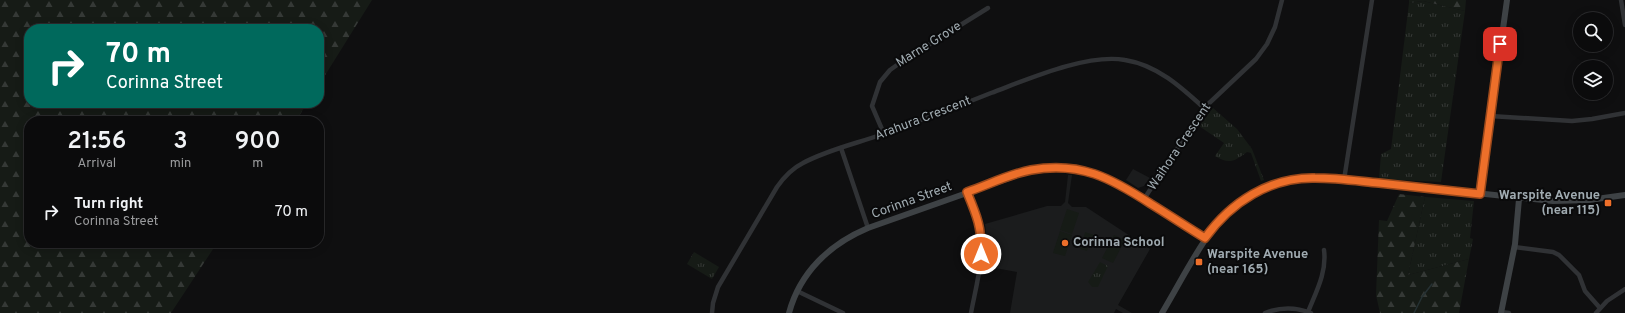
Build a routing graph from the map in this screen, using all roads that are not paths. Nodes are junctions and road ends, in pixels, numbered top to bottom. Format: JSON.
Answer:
{"nodes":[{"id":1,"x":1282,"y":0,"type":"edge"},
{"id":2,"x":1372,"y":0,"type":"edge"},
{"id":3,"x":1506,"y":0,"type":"edge"},
{"id":4,"x":1621,"y":0,"type":"edge"},
{"id":5,"x":988,"y":8,"type":"dead end"},
{"id":6,"x":1625,"y":25,"type":"edge"},
{"id":7,"x":1204,"y":108,"type":"junction"},
{"id":8,"x":1625,"y":113,"type":"edge"},
{"id":9,"x":1490,"y":116,"type":"junction"},
{"id":10,"x":884,"y":134,"type":"junction"},
{"id":11,"x":841,"y":148,"type":"junction"},
{"id":12,"x":1344,"y":180,"type":"junction"},
{"id":13,"x":967,"y":192,"type":"junction"},
{"id":14,"x":1480,"y":194,"type":"junction"},
{"id":15,"x":1625,"y":195,"type":"edge"},
{"id":16,"x":1519,"y":198,"type":"junction"},
{"id":17,"x":1144,"y":199,"type":"junction"},
{"id":18,"x":868,"y":228,"type":"junction"},
{"id":19,"x":1205,"y":238,"type":"junction"},
{"id":20,"x":1514,"y":247,"type":"junction"},
{"id":21,"x":1324,"y":250,"type":"dead end"},
{"id":22,"x":1625,"y":289,"type":"edge"},
{"id":23,"x":797,"y":291,"type":"junction"},
{"id":24,"x":1600,"y":308,"type":"junction"},
{"id":25,"x":1310,"y":312,"type":"edge"},
{"id":26,"x":1501,"y":312,"type":"edge"},
{"id":27,"x":712,"y":313,"type":"edge"},
{"id":28,"x":789,"y":313,"type":"edge"},
{"id":29,"x":843,"y":313,"type":"edge"},
{"id":30,"x":971,"y":313,"type":"edge"},
{"id":31,"x":1162,"y":313,"type":"edge"},
{"id":32,"x":1265,"y":313,"type":"edge"},
{"id":33,"x":1509,"y":313,"type":"edge"},
{"id":34,"x":1596,"y":313,"type":"edge"}],
"edges":[{"from":1,"to":7,"type":"street","name":"Waihora Crescent"},
{"from":2,"to":12,"type":"street"},
{"from":3,"to":9,"type":"street"},
{"from":4,"to":6,"type":"street"},
{"from":5,"to":10,"type":"street","name":"Marne Grove"},
{"from":7,"to":10,"type":"street","name":"Arahura Crescent"},
{"from":7,"to":17,"type":"street","name":"Waihora Crescent"},
{"from":8,"to":9,"type":"street"},
{"from":9,"to":14,"type":"street"},
{"from":10,"to":11,"type":"street","name":"Arahura Crescent"},
{"from":11,"to":18,"type":"street"},
{"from":11,"to":27,"type":"street","name":"Arahura Crescent"},
{"from":12,"to":14,"type":"street"},
{"from":12,"to":19,"type":"street"},
{"from":13,"to":17,"type":"street","name":"Corinna Street"},
{"from":13,"to":18,"type":"street","name":"Corinna Street"},
{"from":13,"to":30,"type":"street"},
{"from":14,"to":16,"type":"street"},
{"from":15,"to":16,"type":"street"},
{"from":16,"to":20,"type":"street"},
{"from":17,"to":19,"type":"street","name":"Corinna Street"},
{"from":18,"to":23,"type":"street","name":"Corinna Street"},
{"from":19,"to":31,"type":"street"},
{"from":20,"to":24,"type":"street"},
{"from":20,"to":26,"type":"street"},
{"from":21,"to":25,"type":"street"},
{"from":22,"to":24,"type":"street"},
{"from":23,"to":28,"type":"street","name":"Corinna Street"},
{"from":23,"to":29,"type":"street"},
{"from":24,"to":34,"type":"street"},
{"from":25,"to":32,"type":"street"},
{"from":26,"to":33,"type":"street"}]}
